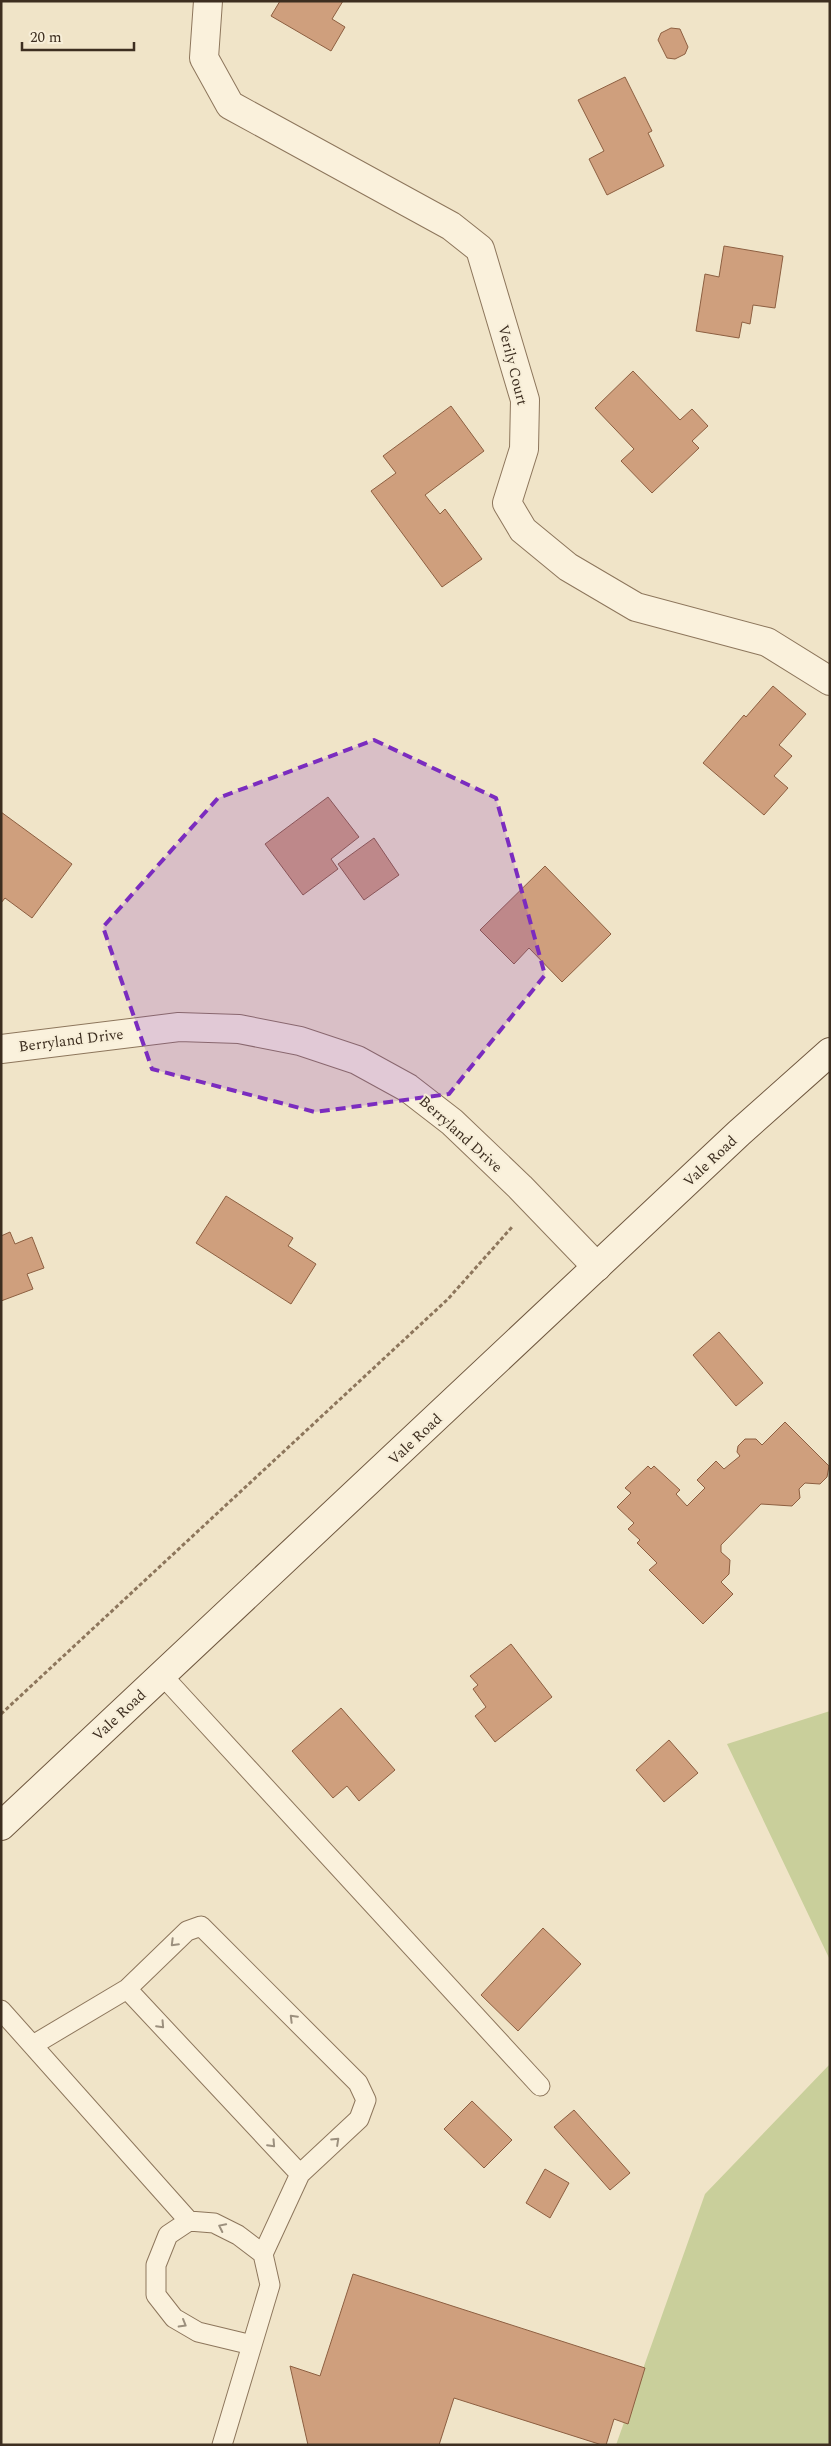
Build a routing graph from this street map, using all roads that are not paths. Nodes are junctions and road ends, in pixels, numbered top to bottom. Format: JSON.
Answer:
{"nodes":[{"id":1,"x":208,"y":1,"type":"edge"},
{"id":2,"x":830,"y":681,"type":"edge"},
{"id":3,"x":1,"y":1049,"type":"edge"},
{"id":4,"x":830,"y":1052,"type":"edge"},
{"id":5,"x":597,"y":1267,"type":"junction"},
{"id":6,"x":162,"y":1675,"type":"junction"},
{"id":7,"x":1,"y":1826,"type":"edge"},
{"id":8,"x":127,"y":1989,"type":"junction"},
{"id":9,"x":1,"y":2010,"type":"edge"},
{"id":10,"x":33,"y":2045,"type":"junction"},
{"id":11,"x":540,"y":2086,"type":"dead end"},
{"id":12,"x":300,"y":2174,"type":"junction"},
{"id":13,"x":189,"y":2221,"type":"junction"},
{"id":14,"x":263,"y":2254,"type":"junction"},
{"id":15,"x":252,"y":2345,"type":"junction"},
{"id":16,"x":222,"y":2445,"type":"edge"}],
"edges":[{"from":1,"to":2,"type":"street","name":"Verily Court"},
{"from":3,"to":5,"type":"street","name":"Berryland Drive"},
{"from":4,"to":5,"type":"street","name":"Vale Road"},
{"from":5,"to":6,"type":"street","name":"Vale Road"},
{"from":6,"to":7,"type":"street","name":"Vale Road"},
{"from":6,"to":11,"type":"lane"},
{"from":8,"to":10,"type":"lane"},
{"from":8,"to":12,"type":"lane","one_way":true},
{"from":12,"to":8,"type":"lane","one_way":true},
{"from":9,"to":10,"type":"lane"},
{"from":10,"to":13,"type":"lane"},
{"from":12,"to":14,"type":"lane"},
{"from":14,"to":13,"type":"lane","one_way":true},
{"from":13,"to":15,"type":"lane","one_way":true},
{"from":14,"to":15,"type":"lane"},
{"from":15,"to":16,"type":"lane"}]}
